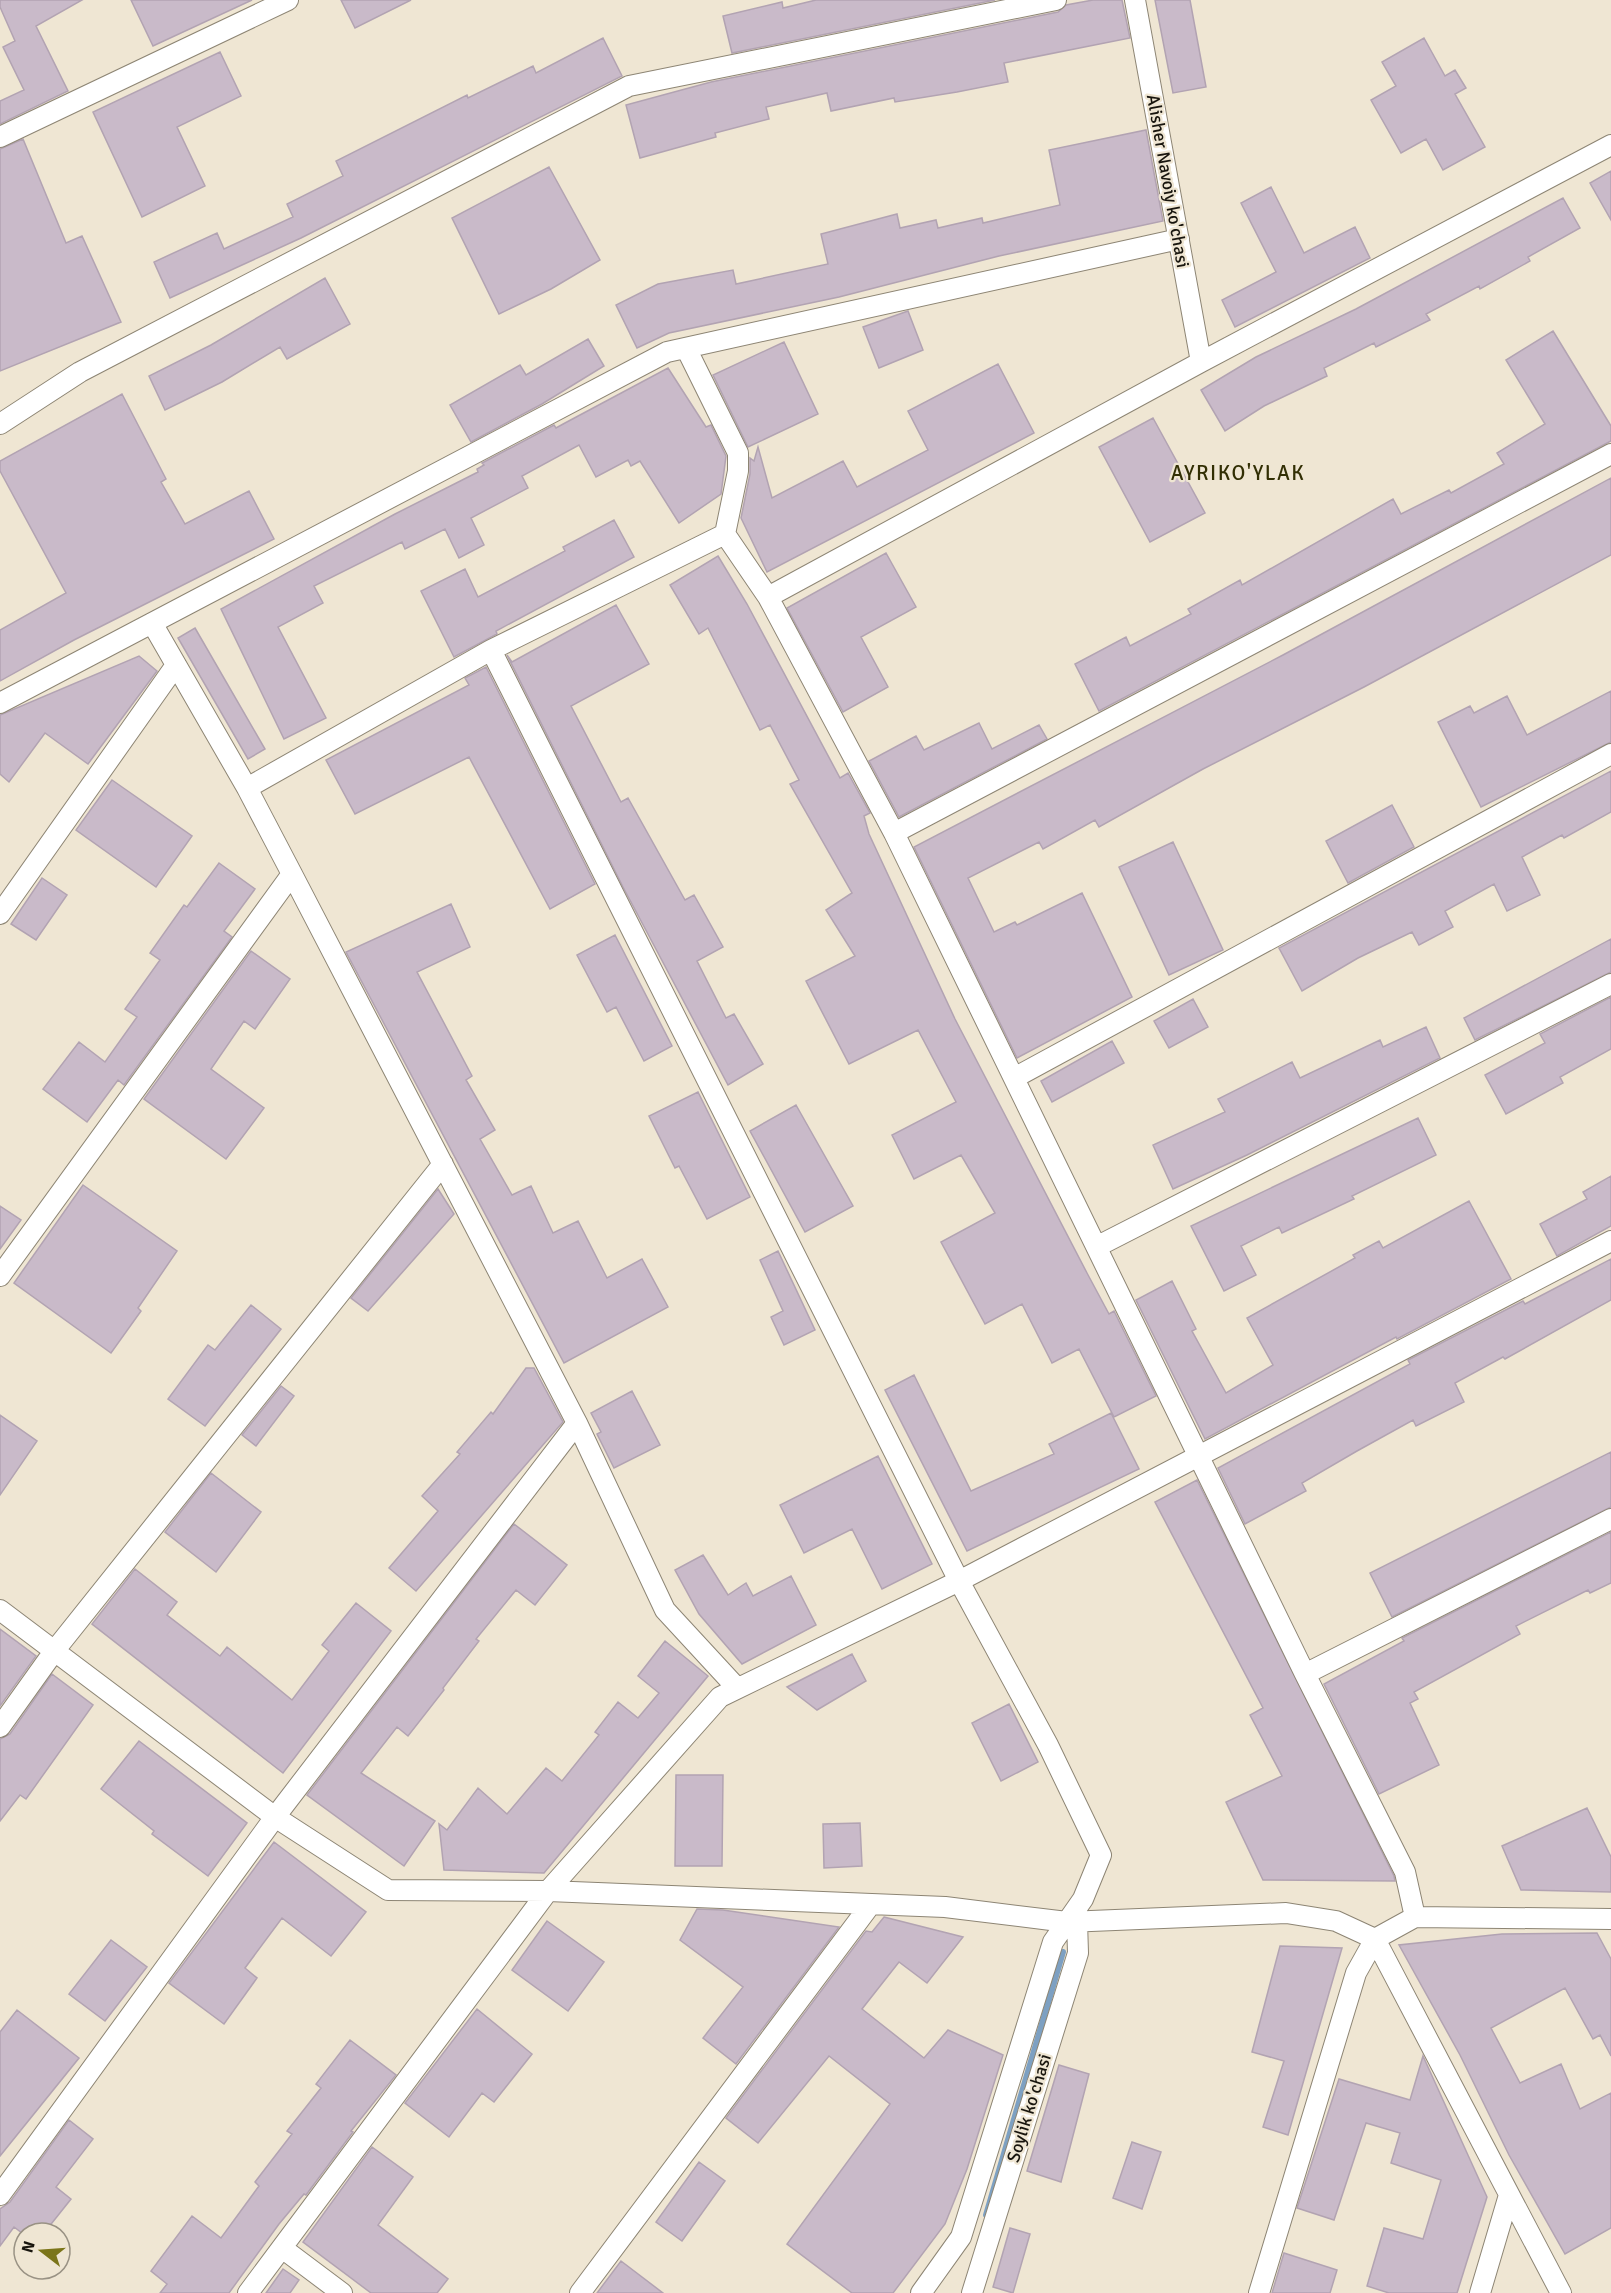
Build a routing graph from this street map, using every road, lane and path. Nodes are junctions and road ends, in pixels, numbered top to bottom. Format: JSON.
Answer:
{"nodes":[{"id":1,"x":288,"y":0,"type":"edge"},
{"id":2,"x":1056,"y":0,"type":"edge"},
{"id":3,"x":1135,"y":0,"type":"edge"},
{"id":4,"x":0,"y":137,"type":"edge"},
{"id":5,"x":1611,"y":146,"type":"edge"},
{"id":6,"x":1179,"y":239,"type":"junction"},
{"id":7,"x":686,"y":348,"type":"junction"},
{"id":8,"x":1202,"y":362,"type":"junction"},
{"id":9,"x":0,"y":424,"type":"edge"},
{"id":10,"x":1611,"y":454,"type":"edge"},
{"id":11,"x":725,"y":534,"type":"junction"},
{"id":12,"x":768,"y":597,"type":"junction"},
{"id":13,"x":152,"y":623,"type":"junction"},
{"id":14,"x":491,"y":650,"type":"junction"},
{"id":15,"x":176,"y":665,"type":"junction"},
{"id":16,"x":0,"y":703,"type":"edge"},
{"id":17,"x":1611,"y":754,"type":"edge"},
{"id":18,"x":247,"y":788,"type":"junction"},
{"id":19,"x":894,"y":833,"type":"junction"},
{"id":20,"x":292,"y":874,"type":"junction"},
{"id":21,"x":0,"y":914,"type":"edge"},
{"id":22,"x":1611,"y":984,"type":"edge"},
{"id":23,"x":1014,"y":1078,"type":"junction"},
{"id":24,"x":443,"y":1164,"type":"junction"},
{"id":25,"x":1611,"y":1241,"type":"edge"},
{"id":26,"x":1098,"y":1246,"type":"junction"},
{"id":27,"x":0,"y":1276,"type":"edge"},
{"id":28,"x":577,"y":1423,"type":"junction"},
{"id":29,"x":1200,"y":1457,"type":"junction"},
{"id":30,"x":1611,"y":1519,"type":"edge"},
{"id":31,"x":959,"y":1581,"type":"junction"},
{"id":32,"x":0,"y":1610,"type":"edge"},
{"id":33,"x":55,"y":1650,"type":"junction"},
{"id":34,"x":1305,"y":1674,"type":"junction"},
{"id":35,"x":738,"y":1688,"type":"junction"},
{"id":36,"x":0,"y":1727,"type":"edge"},
{"id":37,"x":275,"y":1817,"type":"junction"},
{"id":38,"x":548,"y":1890,"type":"junction"},
{"id":39,"x":871,"y":1904,"type":"junction"},
{"id":40,"x":1415,"y":1917,"type":"junction"},
{"id":41,"x":1072,"y":1921,"type":"junction"},
{"id":42,"x":1609,"y":1923,"type":"edge"},
{"id":43,"x":1375,"y":1939,"type":"junction"},
{"id":44,"x":0,"y":2194,"type":"edge"},
{"id":45,"x":1509,"y":2195,"type":"junction"},
{"id":46,"x":961,"y":2237,"type":"junction"},
{"id":47,"x":986,"y":2245,"type":"junction"},
{"id":48,"x":282,"y":2248,"type":"junction"},
{"id":49,"x":248,"y":2293,"type":"edge"},
{"id":50,"x":342,"y":2293,"type":"edge"},
{"id":51,"x":580,"y":2293,"type":"edge"},
{"id":52,"x":921,"y":2293,"type":"edge"},
{"id":53,"x":972,"y":2293,"type":"edge"},
{"id":54,"x":1259,"y":2293,"type":"edge"},
{"id":55,"x":1480,"y":2293,"type":"edge"},
{"id":56,"x":1561,"y":2293,"type":"edge"}],
"edges":[{"from":1,"to":4,"type":"street"},
{"from":2,"to":9,"type":"street"},
{"from":3,"to":6,"type":"street","name":"Alisher Navoiy ko'chasi"},
{"from":5,"to":8,"type":"street"},
{"from":6,"to":7,"type":"street"},
{"from":6,"to":8,"type":"street","name":"Alisher Navoiy ko'chasi"},
{"from":7,"to":11,"type":"street"},
{"from":7,"to":13,"type":"street"},
{"from":8,"to":12,"type":"street"},
{"from":10,"to":19,"type":"street"},
{"from":11,"to":12,"type":"street"},
{"from":11,"to":14,"type":"street"},
{"from":12,"to":19,"type":"street"},
{"from":13,"to":15,"type":"street"},
{"from":13,"to":16,"type":"street"},
{"from":14,"to":18,"type":"street"},
{"from":14,"to":31,"type":"street"},
{"from":15,"to":18,"type":"street"},
{"from":15,"to":21,"type":"street"},
{"from":17,"to":23,"type":"street"},
{"from":18,"to":20,"type":"street"},
{"from":19,"to":23,"type":"street"},
{"from":20,"to":24,"type":"street"},
{"from":20,"to":27,"type":"street"},
{"from":22,"to":26,"type":"street"},
{"from":23,"to":26,"type":"street"},
{"from":24,"to":28,"type":"street"},
{"from":24,"to":33,"type":"street"},
{"from":25,"to":29,"type":"street"},
{"from":26,"to":29,"type":"street"},
{"from":28,"to":35,"type":"street"},
{"from":28,"to":37,"type":"street"},
{"from":29,"to":31,"type":"street"},
{"from":29,"to":34,"type":"street"},
{"from":30,"to":34,"type":"street"},
{"from":31,"to":35,"type":"street"},
{"from":31,"to":41,"type":"street"},
{"from":32,"to":33,"type":"street"},
{"from":33,"to":36,"type":"street"},
{"from":33,"to":37,"type":"street"},
{"from":34,"to":40,"type":"street"},
{"from":35,"to":38,"type":"street"},
{"from":37,"to":38,"type":"street"},
{"from":37,"to":44,"type":"street"},
{"from":38,"to":39,"type":"street"},
{"from":38,"to":48,"type":"street"},
{"from":39,"to":41,"type":"street"},
{"from":39,"to":51,"type":"street"},
{"from":40,"to":42,"type":"street"},
{"from":40,"to":43,"type":"street"},
{"from":41,"to":43,"type":"street"},
{"from":41,"to":46,"type":"street"},
{"from":41,"to":47,"type":"street","name":"Soylik ko'chasi"},
{"from":43,"to":45,"type":"street"},
{"from":43,"to":54,"type":"street"},
{"from":45,"to":55,"type":"street"},
{"from":45,"to":56,"type":"street"},
{"from":46,"to":47,"type":"street"},
{"from":46,"to":52,"type":"street"},
{"from":47,"to":53,"type":"street","name":"Soylik ko'chasi"},
{"from":48,"to":49,"type":"street"},
{"from":48,"to":50,"type":"street"}]}
